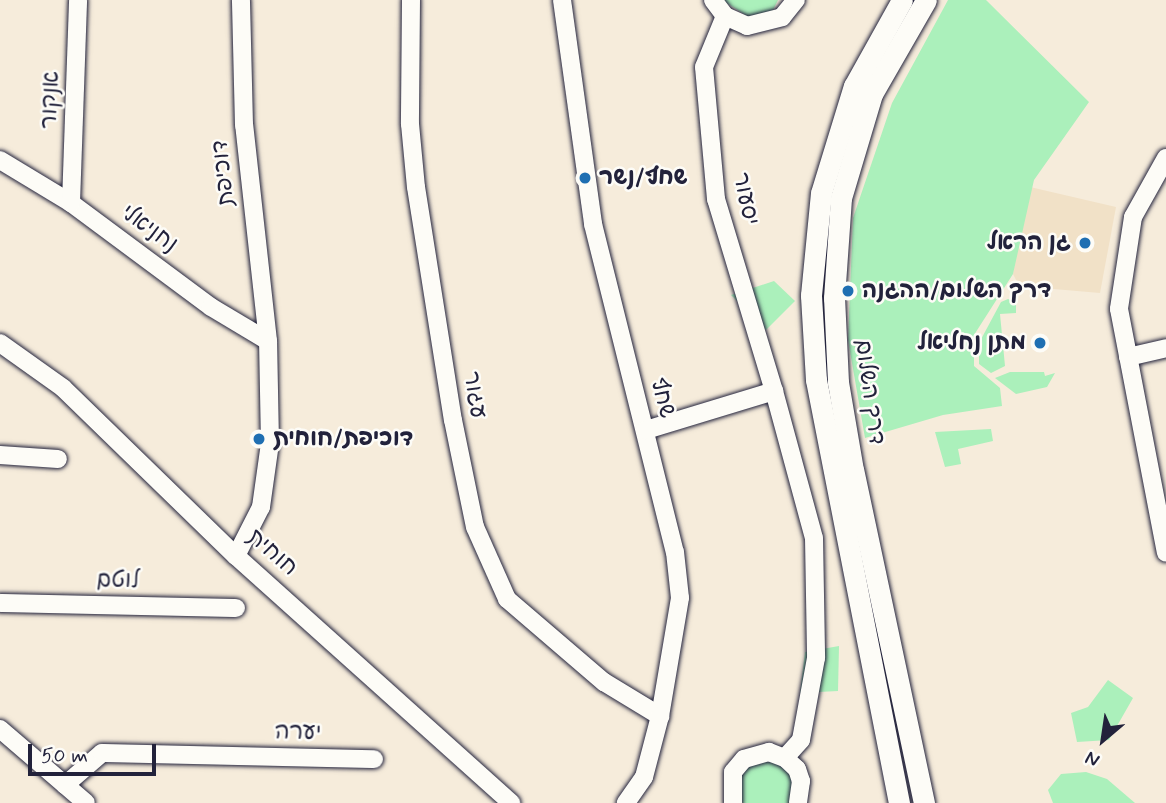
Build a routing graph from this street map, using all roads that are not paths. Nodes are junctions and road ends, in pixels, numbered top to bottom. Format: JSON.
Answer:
{"nodes":[{"id":1,"x":78,"y":0,"type":"edge"},
{"id":2,"x":241,"y":0,"type":"edge"},
{"id":3,"x":411,"y":0,"type":"edge"},
{"id":4,"x":562,"y":0,"type":"edge"},
{"id":5,"x":713,"y":0,"type":"edge"},
{"id":6,"x":796,"y":0,"type":"edge"},
{"id":7,"x":902,"y":0,"type":"edge"},
{"id":8,"x":926,"y":0,"type":"edge"},
{"id":9,"x":725,"y":16,"type":"junction"},
{"id":10,"x":1166,"y":158,"type":"edge"},
{"id":11,"x":0,"y":160,"type":"edge"},
{"id":12,"x":71,"y":203,"type":"junction"},
{"id":13,"x":268,"y":341,"type":"junction"},
{"id":14,"x":0,"y":343,"type":"edge"},
{"id":15,"x":1166,"y":348,"type":"edge"},
{"id":16,"x":1128,"y":357,"type":"junction"},
{"id":17,"x":774,"y":391,"type":"junction"},
{"id":18,"x":646,"y":430,"type":"junction"},
{"id":19,"x":0,"y":456,"type":"edge"},
{"id":20,"x":58,"y":458,"type":"dead end"},
{"id":21,"x":1160,"y":489,"type":"edge"},
{"id":22,"x":1166,"y":552,"type":"edge"},
{"id":23,"x":236,"y":556,"type":"junction"},
{"id":24,"x":0,"y":603,"type":"edge"},
{"id":25,"x":236,"y":607,"type":"dead end"},
{"id":26,"x":660,"y":716,"type":"junction"},
{"id":27,"x":0,"y":729,"type":"edge"},
{"id":28,"x":785,"y":758,"type":"junction"},
{"id":29,"x":374,"y":759,"type":"dead end"},
{"id":30,"x":65,"y":785,"type":"junction"},
{"id":31,"x":86,"y":803,"type":"edge"},
{"id":32,"x":510,"y":803,"type":"edge"},
{"id":33,"x":626,"y":803,"type":"edge"},
{"id":34,"x":733,"y":803,"type":"edge"},
{"id":35,"x":799,"y":803,"type":"edge"},
{"id":36,"x":899,"y":803,"type":"edge"},
{"id":37,"x":924,"y":803,"type":"edge"}],
"edges":[{"from":1,"to":12,"type":"street","name":"אנקור"},
{"from":2,"to":13,"type":"street","name":"דוכיפת"},
{"from":3,"to":26,"type":"street","name":"עגור"},
{"from":4,"to":18,"type":"street","name":"שחף"},
{"from":5,"to":9,"type":"street"},
{"from":6,"to":9,"type":"street"},
{"from":7,"to":36,"type":"street","name":"דרך השלום"},
{"from":8,"to":37,"type":"street","name":"דרך השלום"},
{"from":9,"to":17,"type":"street","name":"יסעור"},
{"from":10,"to":16,"type":"street"},
{"from":11,"to":12,"type":"street","name":"נחניאלי"},
{"from":12,"to":13,"type":"street","name":"נחניאלי"},
{"from":13,"to":23,"type":"street","name":"דוכיפת"},
{"from":14,"to":23,"type":"street","name":"חוחית"},
{"from":15,"to":16,"type":"street"},
{"from":16,"to":21,"type":"street"},
{"from":17,"to":18,"type":"street"},
{"from":17,"to":28,"type":"street","name":"יסעור"},
{"from":18,"to":26,"type":"street","name":"שחף"},
{"from":19,"to":20,"type":"street"},
{"from":21,"to":22,"type":"street"},
{"from":23,"to":32,"type":"street","name":"חוחית"},
{"from":24,"to":25,"type":"street","name":"לוטם"},
{"from":26,"to":33,"type":"street","name":"שחף"},
{"from":27,"to":30,"type":"street"},
{"from":28,"to":34,"type":"street"},
{"from":28,"to":35,"type":"street"},
{"from":29,"to":30,"type":"street","name":"יערה"},
{"from":30,"to":31,"type":"street"}]}
